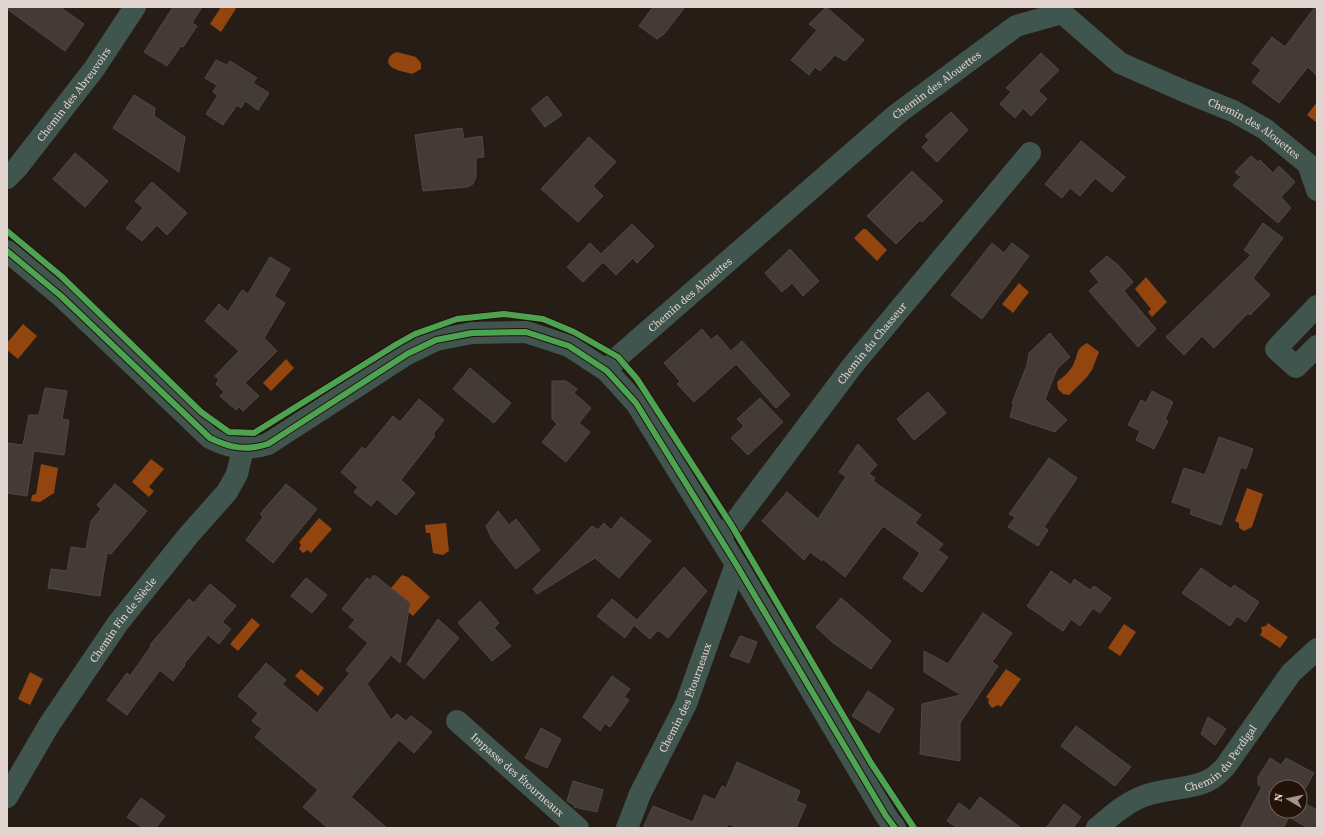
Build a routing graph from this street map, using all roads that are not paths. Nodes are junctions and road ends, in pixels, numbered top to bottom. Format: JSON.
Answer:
{"nodes":[{"id":1,"x":135,"y":7,"type":"edge"},
{"id":2,"x":1030,"y":153,"type":"dead end"},
{"id":3,"x":7,"y":178,"type":"edge"},
{"id":4,"x":1317,"y":190,"type":"edge"},
{"id":5,"x":7,"y":251,"type":"edge"},
{"id":6,"x":1317,"y":306,"type":"edge"},
{"id":7,"x":1317,"y":346,"type":"edge"},
{"id":8,"x":607,"y":371,"type":"junction"},
{"id":9,"x":243,"y":449,"type":"junction"},
{"id":10,"x":719,"y":535,"type":"junction"},
{"id":11,"x":736,"y":564,"type":"junction"},
{"id":12,"x":1317,"y":649,"type":"edge"},
{"id":13,"x":457,"y":721,"type":"dead end"},
{"id":14,"x":7,"y":797,"type":"edge"},
{"id":15,"x":578,"y":828,"type":"edge"},
{"id":16,"x":627,"y":828,"type":"edge"},
{"id":17,"x":895,"y":828,"type":"edge"},
{"id":18,"x":1097,"y":828,"type":"edge"}],
"edges":[{"from":1,"to":3,"type":"street","name":"Chemin des Abreuvoirs"},
{"from":2,"to":10,"type":"street","name":"Chemin du Chasseur"},
{"from":4,"to":8,"type":"street","name":"Chemin des Alouettes"},
{"from":5,"to":9,"type":"street"},
{"from":6,"to":7,"type":"street"},
{"from":8,"to":9,"type":"street"},
{"from":8,"to":10,"type":"street"},
{"from":9,"to":14,"type":"street","name":"Chemin Fin de Siècle"},
{"from":10,"to":11,"type":"street"},
{"from":11,"to":16,"type":"street","name":"Chemin des Étourneaux"},
{"from":11,"to":17,"type":"street"},
{"from":12,"to":18,"type":"street","name":"Chemin du Perdigal"},
{"from":13,"to":15,"type":"street","name":"Impasse des Étourneaux"}]}
